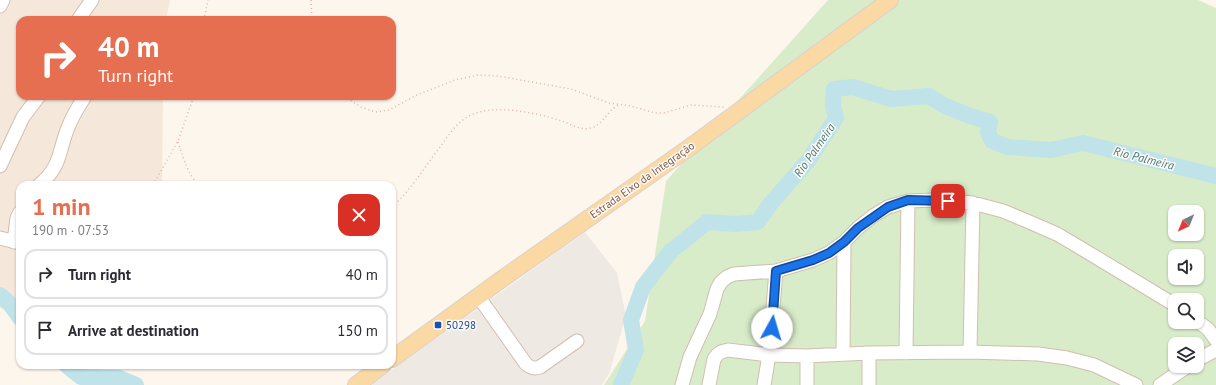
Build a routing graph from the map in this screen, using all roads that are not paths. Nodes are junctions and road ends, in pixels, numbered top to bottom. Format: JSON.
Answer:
{"nodes":[{"id":1,"x":3,"y":0,"type":"edge"},
{"id":2,"x":92,"y":0,"type":"edge"},
{"id":3,"x":890,"y":0,"type":"edge"},
{"id":4,"x":0,"y":6,"type":"edge"},
{"id":5,"x":81,"y":16,"type":"edge"},
{"id":6,"x":36,"y":100,"type":"edge"},
{"id":7,"x":83,"y":100,"type":"edge"},
{"id":8,"x":0,"y":166,"type":"edge"},
{"id":9,"x":43,"y":181,"type":"edge"},
{"id":10,"x":908,"y":200,"type":"junction"},
{"id":11,"x":973,"y":203,"type":"junction"},
{"id":12,"x":0,"y":238,"type":"edge"},
{"id":13,"x":16,"y":242,"type":"edge"},
{"id":14,"x":844,"y":242,"type":"junction"},
{"id":15,"x":776,"y":271,"type":"junction"},
{"id":16,"x":478,"y":296,"type":"junction"},
{"id":17,"x":1168,"y":301,"type":"edge"},
{"id":18,"x":1204,"y":326,"type":"edge"},
{"id":19,"x":1216,"y":340,"type":"edge"},
{"id":20,"x":577,"y":341,"type":"dead end"},
{"id":21,"x":1216,"y":350,"type":"edge"},
{"id":22,"x":970,"y":352,"type":"junction"},
{"id":23,"x":869,"y":353,"type":"junction"},
{"id":24,"x":906,"y":353,"type":"junction"},
{"id":25,"x":843,"y":354,"type":"junction"},
{"id":26,"x":396,"y":355,"type":"edge"},
{"id":27,"x":769,"y":355,"type":"junction"},
{"id":28,"x":807,"y":356,"type":"junction"},
{"id":29,"x":1204,"y":356,"type":"edge"},
{"id":30,"x":378,"y":369,"type":"edge"},
{"id":31,"x":1178,"y":373,"type":"edge"},
{"id":32,"x":356,"y":385,"type":"edge"},
{"id":33,"x":682,"y":385,"type":"edge"},
{"id":34,"x":709,"y":385,"type":"edge"},
{"id":35,"x":764,"y":385,"type":"edge"},
{"id":36,"x":807,"y":385,"type":"edge"},
{"id":37,"x":869,"y":385,"type":"edge"},
{"id":38,"x":1136,"y":385,"type":"edge"},
{"id":39,"x":1160,"y":385,"type":"edge"}],
"edges":[{"from":1,"to":4,"type":"street"},
{"from":2,"to":5,"type":"street"},
{"from":3,"to":16,"type":"main road","name":"Estrada Eixo da Integração"},
{"from":6,"to":8,"type":"street"},
{"from":7,"to":9,"type":"street"},
{"from":10,"to":11,"type":"street"},
{"from":10,"to":14,"type":"street"},
{"from":10,"to":24,"type":"street"},
{"from":11,"to":17,"type":"street"},
{"from":11,"to":22,"type":"street"},
{"from":12,"to":13,"type":"street"},
{"from":14,"to":15,"type":"street"},
{"from":14,"to":25,"type":"street"},
{"from":15,"to":27,"type":"street"},
{"from":15,"to":33,"type":"street"},
{"from":16,"to":20,"type":"street"},
{"from":16,"to":26,"type":"main road","name":"Estrada Eixo da Integração"},
{"from":18,"to":19,"type":"street"},
{"from":21,"to":29,"type":"street"},
{"from":22,"to":24,"type":"street"},
{"from":22,"to":38,"type":"street"},
{"from":23,"to":24,"type":"street"},
{"from":23,"to":25,"type":"street"},
{"from":23,"to":37,"type":"street"},
{"from":25,"to":28,"type":"street"},
{"from":27,"to":28,"type":"street"},
{"from":27,"to":34,"type":"street"},
{"from":27,"to":35,"type":"street"},
{"from":28,"to":36,"type":"street"},
{"from":30,"to":32,"type":"main road"},
{"from":31,"to":39,"type":"street"}]}
